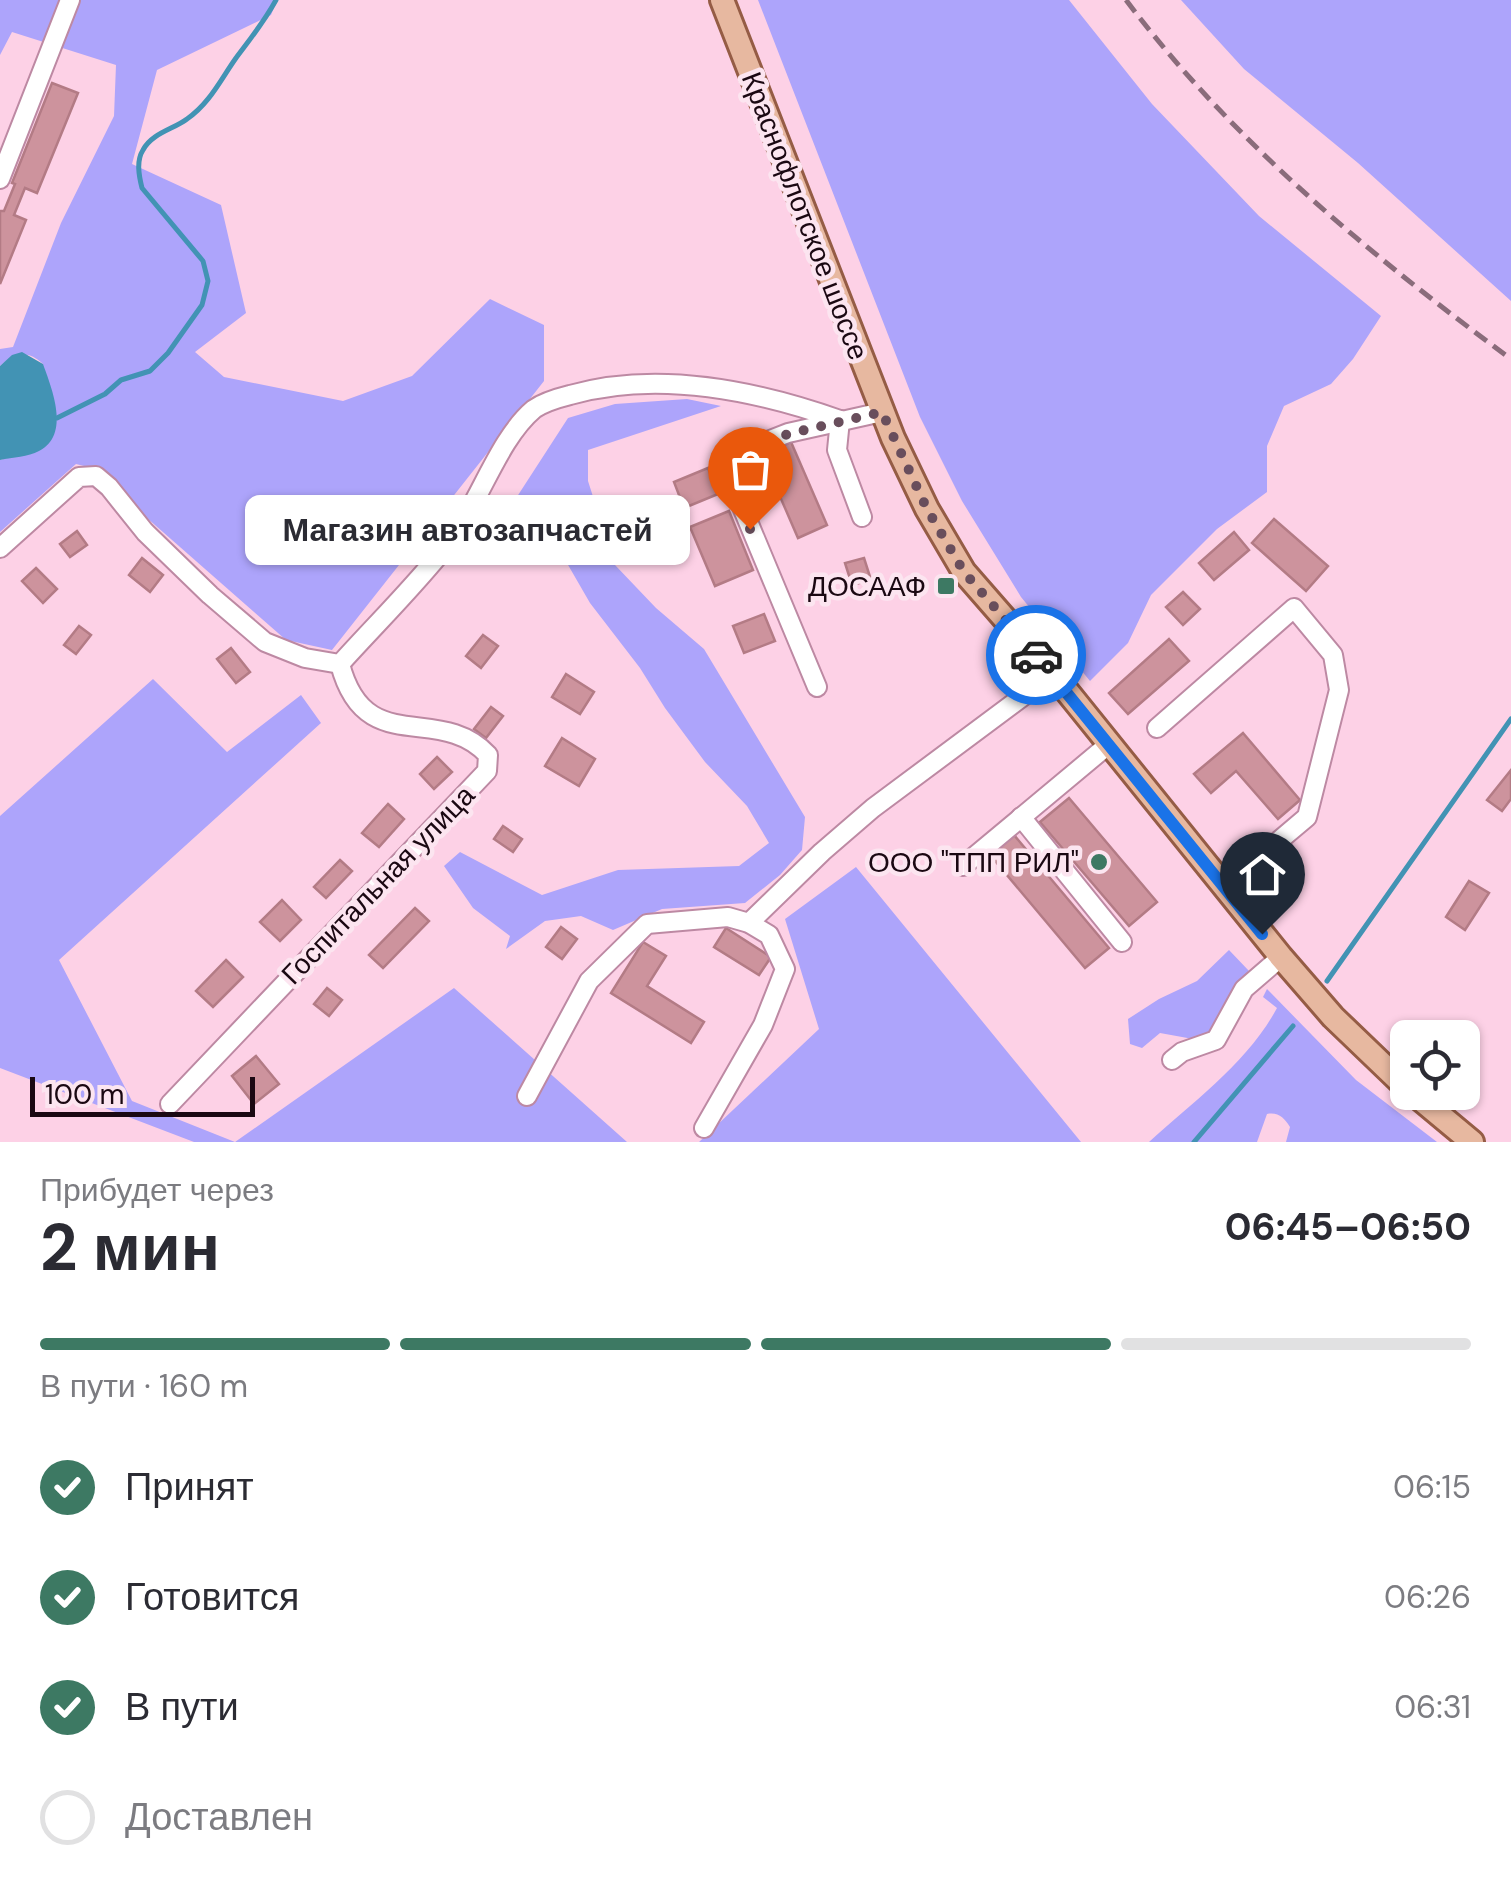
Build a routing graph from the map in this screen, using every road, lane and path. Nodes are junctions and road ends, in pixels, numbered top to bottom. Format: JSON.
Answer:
{"nodes":[{"id":1,"x":70,"y":0,"type":"edge"},
{"id":2,"x":722,"y":0,"type":"edge"},
{"id":3,"x":0,"y":179,"type":"edge"},
{"id":4,"x":882,"y":412,"type":"junction"},
{"id":5,"x":840,"y":420,"type":"junction"},
{"id":6,"x":862,"y":517,"type":"dead end"},
{"id":7,"x":0,"y":548,"type":"edge"},
{"id":8,"x":340,"y":664,"type":"junction"},
{"id":9,"x":1053,"y":674,"type":"junction"},
{"id":10,"x":816,"y":687,"type":"dead end"},
{"id":11,"x":1157,"y":728,"type":"dead end"},
{"id":12,"x":1108,"y":745,"type":"junction"},
{"id":13,"x":1021,"y":817,"type":"junction"},
{"id":14,"x":962,"y":866,"type":"dead end"},
{"id":15,"x":1224,"y":888,"type":"junction"},
{"id":16,"x":749,"y":923,"type":"junction"},
{"id":17,"x":1122,"y":942,"type":"dead end"},
{"id":18,"x":1280,"y":957,"type":"junction"},
{"id":19,"x":1172,"y":1060,"type":"dead end"},
{"id":20,"x":1390,"y":1072,"type":"edge"},
{"id":21,"x":528,"y":1096,"type":"dead end"},
{"id":22,"x":170,"y":1104,"type":"dead end"},
{"id":23,"x":1433,"y":1110,"type":"edge"},
{"id":24,"x":704,"y":1128,"type":"dead end"},
{"id":25,"x":1472,"y":1142,"type":"edge"}],
"edges":[{"from":1,"to":3,"type":"street"},
{"from":2,"to":4,"type":"main road","name":"Краснофлотское шоссе"},
{"from":4,"to":5,"type":"street"},
{"from":4,"to":9,"type":"main road","name":"Краснофлотское шоссе"},
{"from":5,"to":6,"type":"street"},
{"from":5,"to":8,"type":"street"},
{"from":5,"to":10,"type":"street"},
{"from":7,"to":8,"type":"street"},
{"from":8,"to":22,"type":"street","name":"Госпитальная улица"},
{"from":9,"to":12,"type":"main road","name":"Краснофлотское шоссе"},
{"from":9,"to":16,"type":"street"},
{"from":11,"to":15,"type":"street"},
{"from":12,"to":13,"type":"street"},
{"from":12,"to":15,"type":"main road","name":"Краснофлотское шоссе"},
{"from":13,"to":14,"type":"street"},
{"from":13,"to":17,"type":"street"},
{"from":15,"to":18,"type":"main road","name":"Краснофлотское шоссе"},
{"from":16,"to":21,"type":"street"},
{"from":16,"to":24,"type":"street"},
{"from":18,"to":19,"type":"street"},
{"from":18,"to":20,"type":"main road","name":"Краснофлотское шоссе"},
{"from":23,"to":25,"type":"main road","name":"Краснофлотское шоссе"}]}
